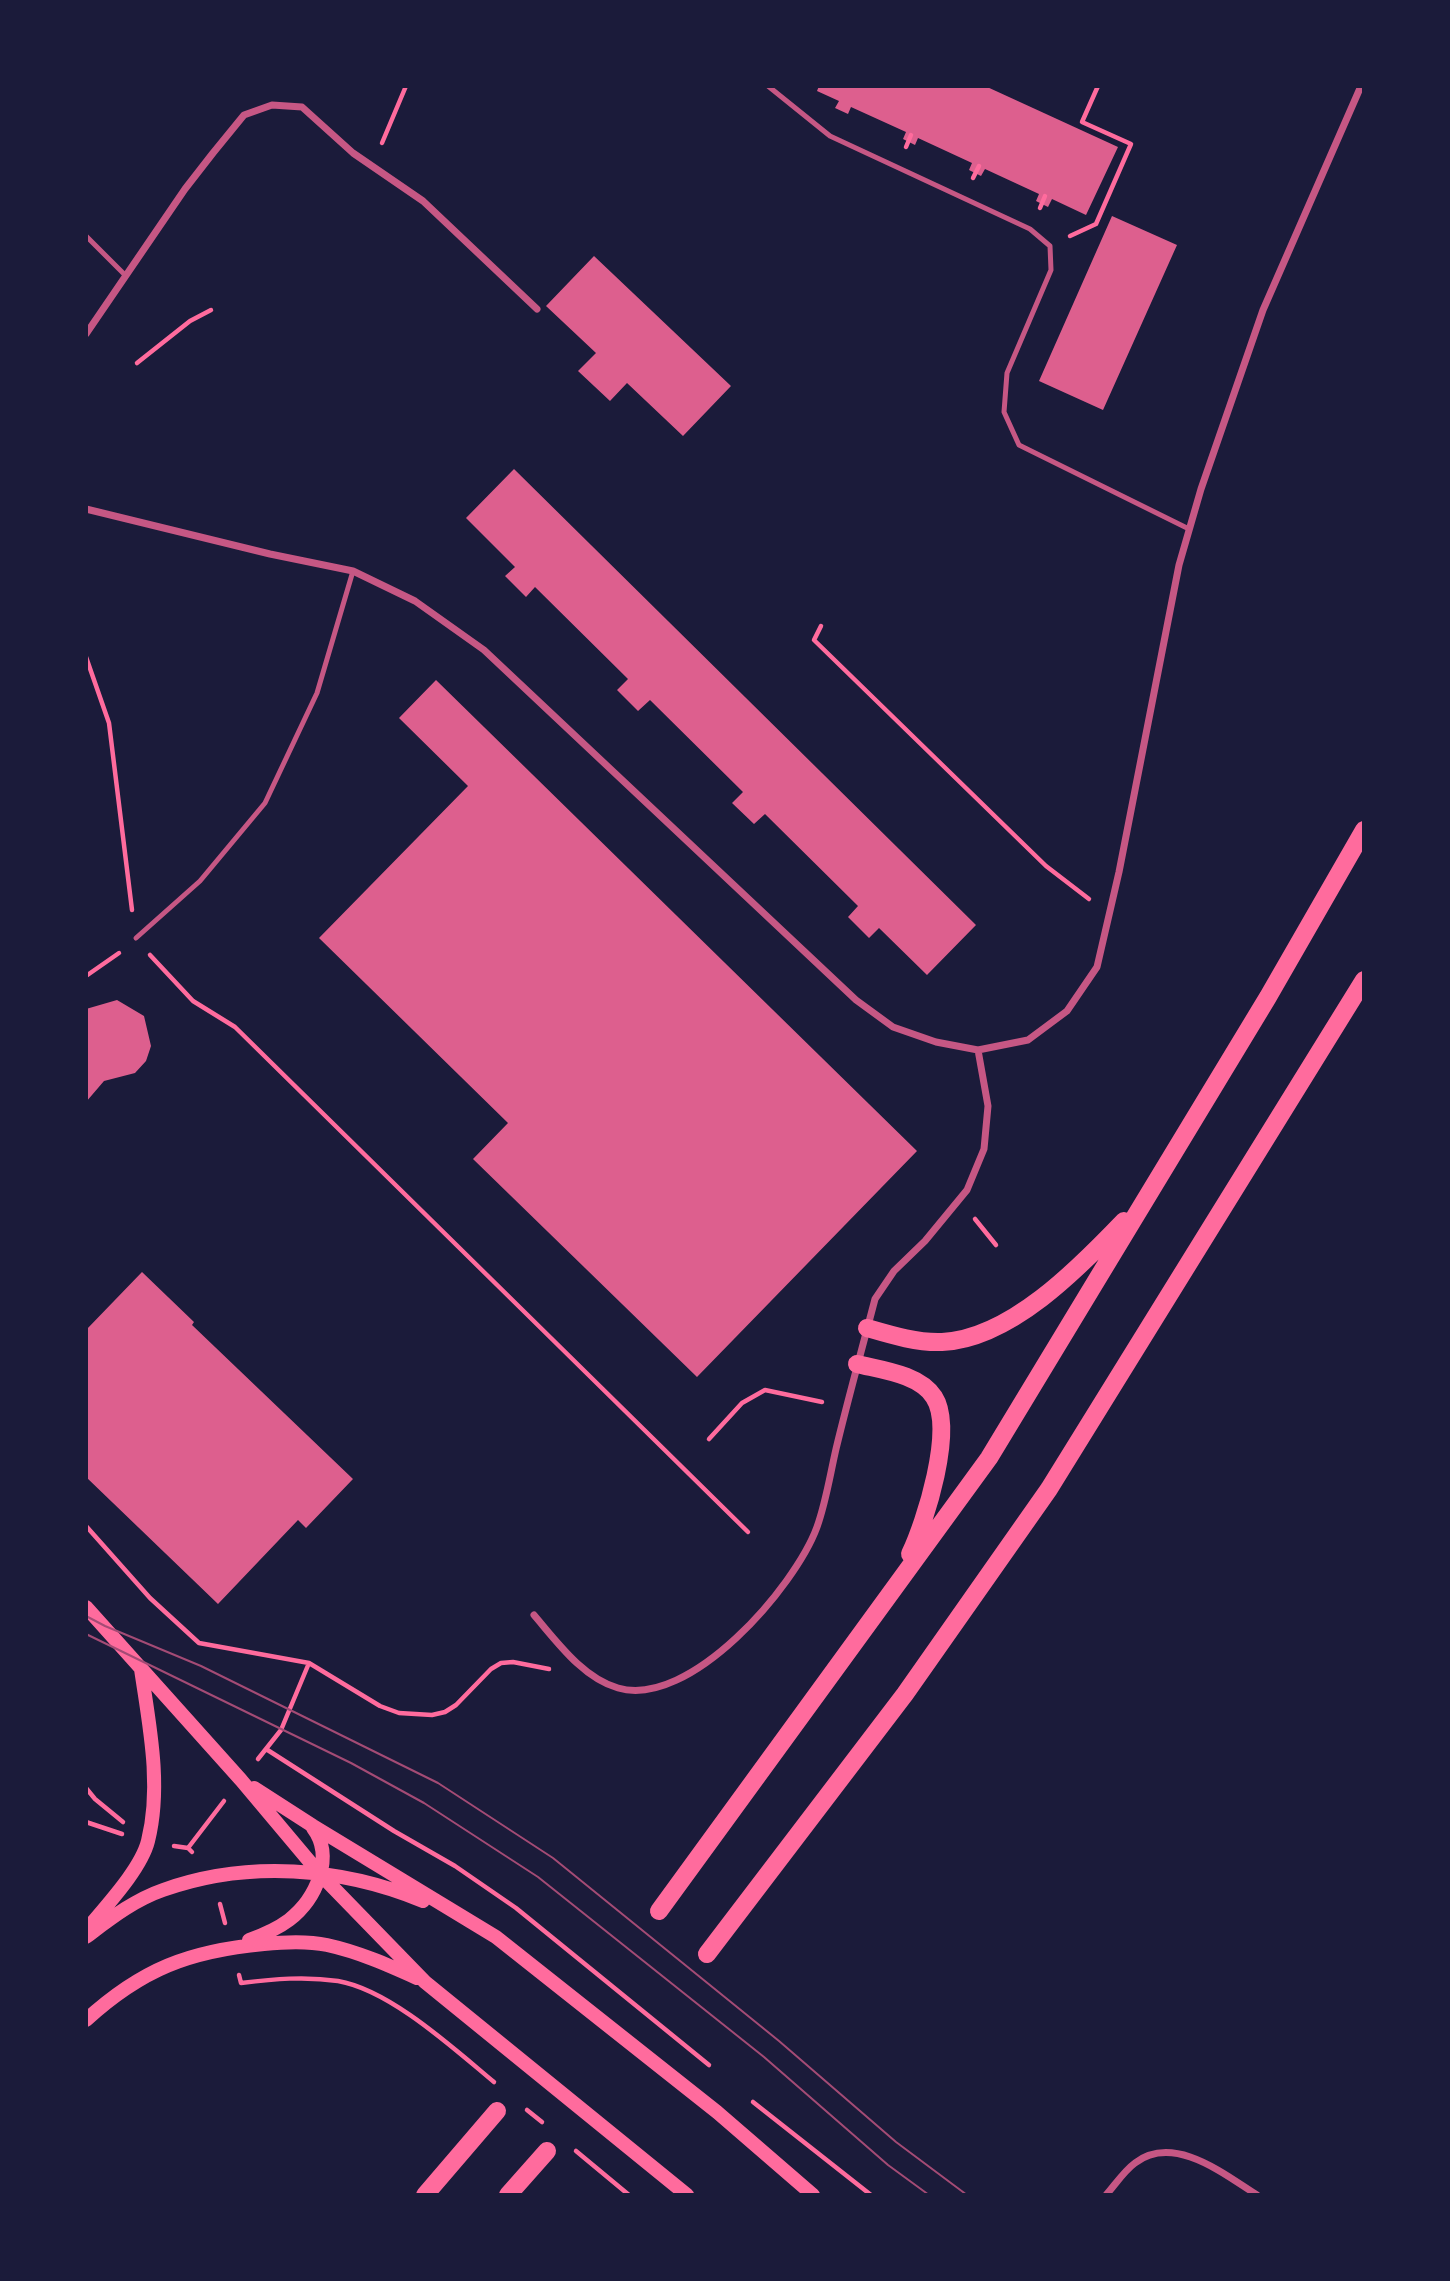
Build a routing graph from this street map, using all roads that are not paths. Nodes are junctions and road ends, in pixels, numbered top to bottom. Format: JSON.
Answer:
{"nodes":[{"id":1,"x":768,"y":86,"type":"edge"},
{"id":2,"x":1361,"y":86,"type":"edge"},
{"id":3,"x":86,"y":236,"type":"edge"},
{"id":4,"x":126,"y":276,"type":"junction"},
{"id":5,"x":537,"y":309,"type":"dead end"},
{"id":6,"x":86,"y":334,"type":"edge"},
{"id":7,"x":86,"y":509,"type":"edge"},
{"id":8,"x":1189,"y":529,"type":"junction"},
{"id":9,"x":353,"y":571,"type":"junction"},
{"id":10,"x":1364,"y":830,"type":"edge"},
{"id":11,"x":136,"y":938,"type":"road end"},
{"id":12,"x":1364,"y":980,"type":"edge"},
{"id":13,"x":978,"y":1050,"type":"junction"},
{"id":14,"x":1148,"y":1196,"type":"junction"},
{"id":15,"x":867,"y":1328,"type":"junction"},
{"id":16,"x":857,"y":1364,"type":"junction"},
{"id":17,"x":891,"y":1594,"type":"junction"},
{"id":18,"x":86,"y":1607,"type":"edge"},
{"id":19,"x":534,"y":1615,"type":"dead end"},
{"id":20,"x":140,"y":1668,"type":"junction"},
{"id":21,"x":241,"y":1780,"type":"junction"},
{"id":22,"x":313,"y":1826,"type":"junction"},
{"id":23,"x":320,"y":1874,"type":"junction"},
{"id":24,"x":659,"y":1911,"type":"dead end"},
{"id":25,"x":454,"y":1913,"type":"junction"},
{"id":26,"x":86,"y":1931,"type":"edge"},
{"id":27,"x":86,"y":1937,"type":"edge"},
{"id":28,"x":231,"y":1947,"type":"junction"},
{"id":29,"x":707,"y":1954,"type":"dead end"},
{"id":30,"x":425,"y":1982,"type":"junction"},
{"id":31,"x":86,"y":2020,"type":"edge"},
{"id":32,"x":497,"y":2111,"type":"dead end"},
{"id":33,"x":547,"y":2151,"type":"dead end"},
{"id":34,"x":425,"y":2195,"type":"edge"},
{"id":35,"x":508,"y":2195,"type":"edge"},
{"id":36,"x":687,"y":2195,"type":"edge"},
{"id":37,"x":813,"y":2195,"type":"edge"},
{"id":38,"x":1106,"y":2195,"type":"edge"},
{"id":39,"x":1257,"y":2195,"type":"edge"}],
"edges":[{"from":1,"to":8,"type":"lane"},
{"from":2,"to":8,"type":"street"},
{"from":3,"to":4,"type":"lane"},
{"from":4,"to":5,"type":"street"},
{"from":4,"to":6,"type":"street"},
{"from":7,"to":9,"type":"street"},
{"from":8,"to":13,"type":"street"},
{"from":9,"to":11,"type":"lane"},
{"from":9,"to":13,"type":"street"},
{"from":10,"to":14,"type":"main road"},
{"from":12,"to":29,"type":"main road"},
{"from":13,"to":15,"type":"street"},
{"from":14,"to":15,"type":"main road"},
{"from":14,"to":17,"type":"main road"},
{"from":15,"to":16,"type":"street"},
{"from":16,"to":17,"type":"main road"},
{"from":16,"to":19,"type":"street"},
{"from":17,"to":24,"type":"main road"},
{"from":18,"to":20,"type":"main road"},
{"from":20,"to":21,"type":"main road"},
{"from":20,"to":26,"type":"main road"},
{"from":21,"to":22,"type":"main road"},
{"from":21,"to":23,"type":"main road"},
{"from":22,"to":23,"type":"main road"},
{"from":22,"to":25,"type":"main road"},
{"from":23,"to":25,"type":"main road"},
{"from":23,"to":27,"type":"main road"},
{"from":23,"to":28,"type":"main road"},
{"from":23,"to":30,"type":"main road"},
{"from":25,"to":37,"type":"main road"},
{"from":28,"to":30,"type":"main road"},
{"from":28,"to":31,"type":"main road"},
{"from":30,"to":36,"type":"main road"},
{"from":32,"to":34,"type":"main road"},
{"from":33,"to":35,"type":"main road"},
{"from":38,"to":39,"type":"street"}]}
